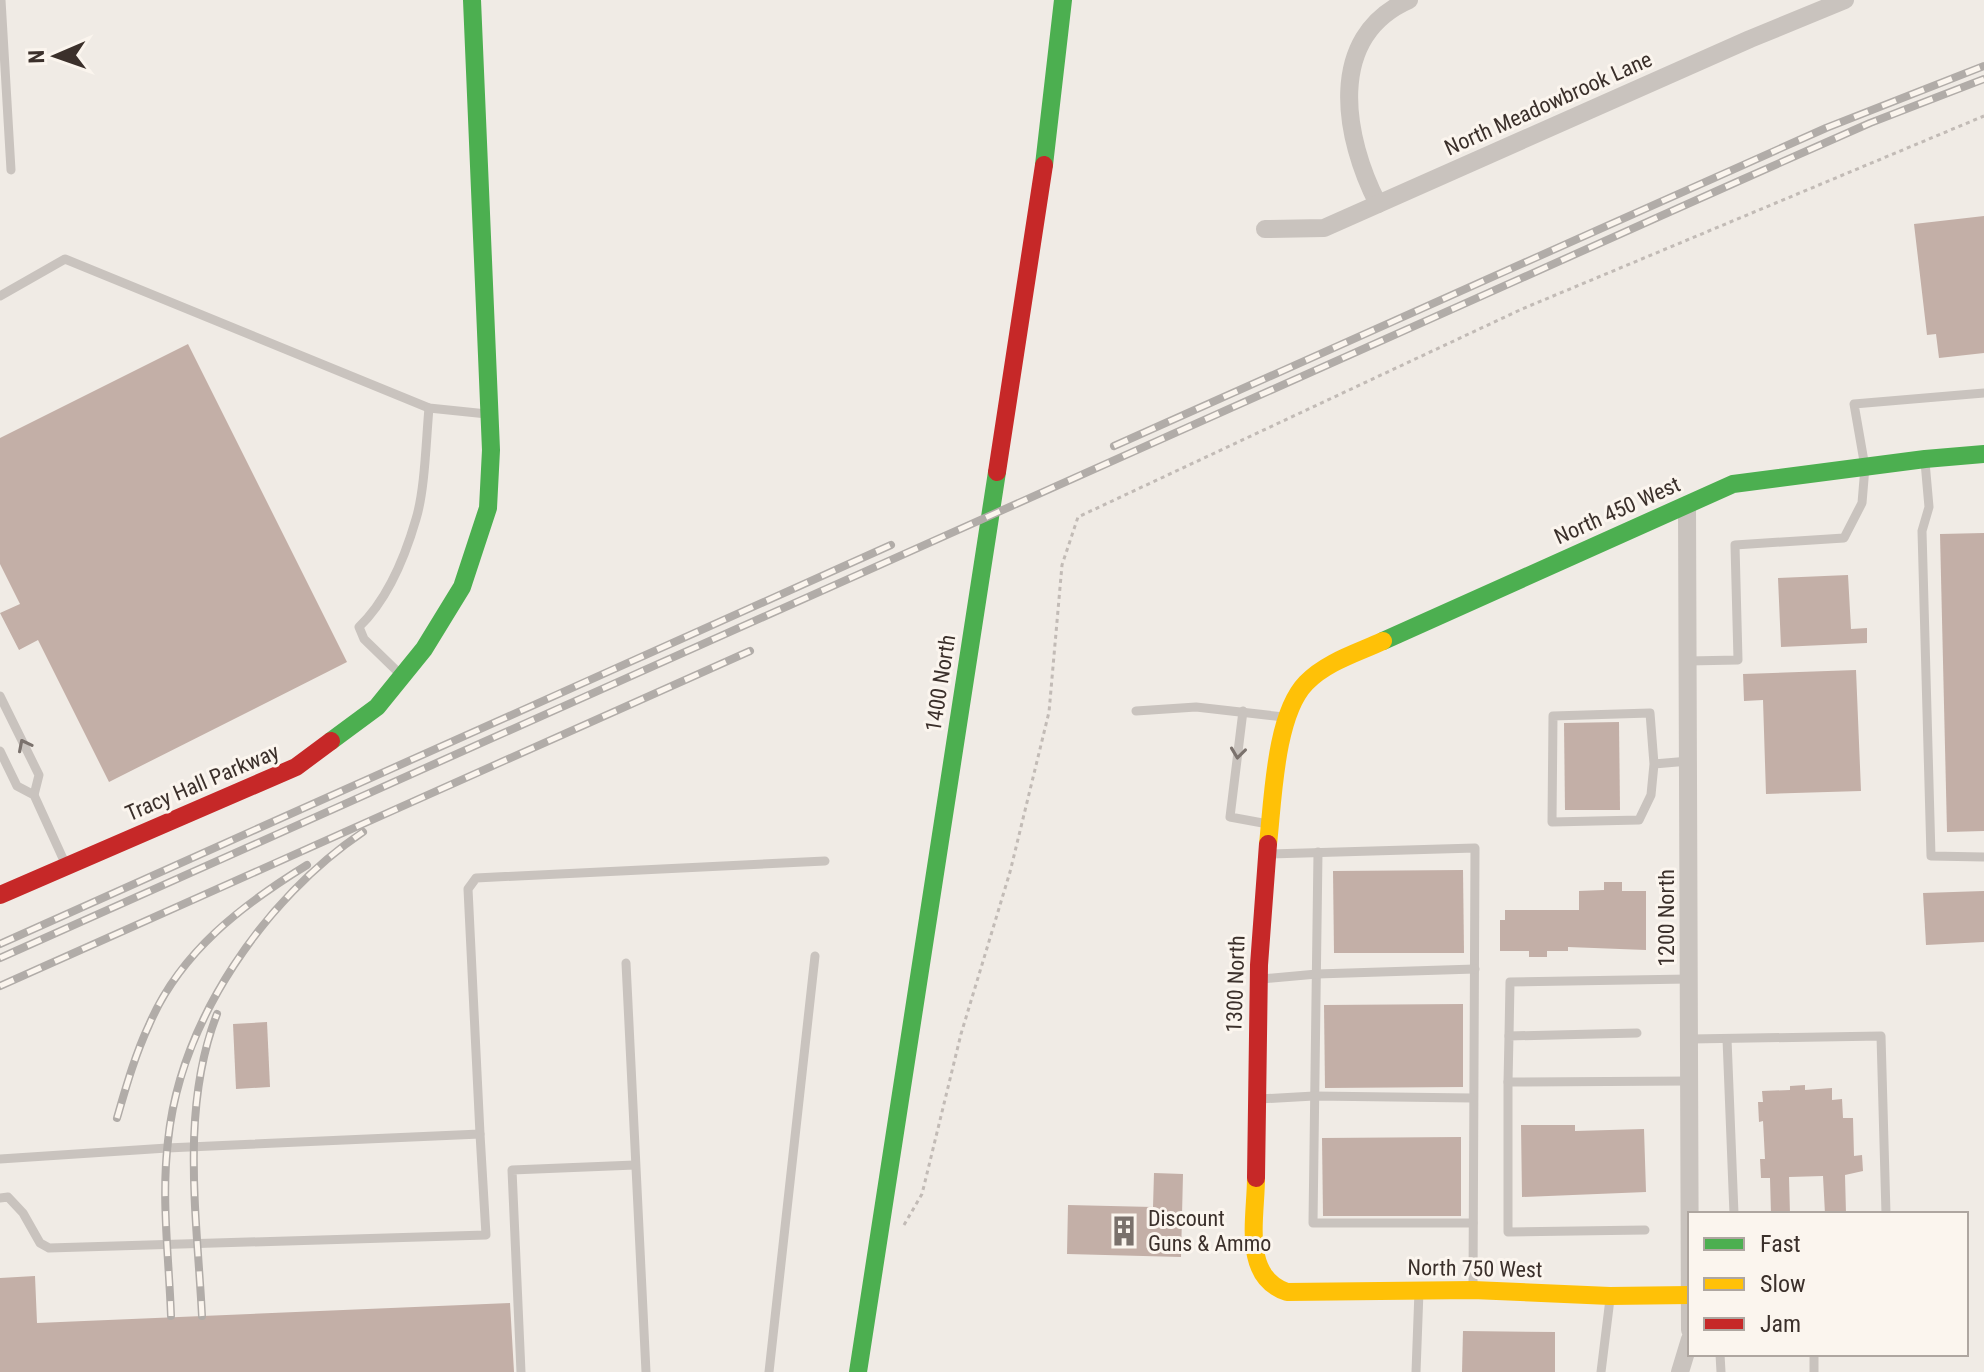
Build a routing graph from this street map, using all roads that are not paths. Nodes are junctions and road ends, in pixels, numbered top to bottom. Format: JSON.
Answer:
{"nodes":[{"id":1,"x":1,"y":0,"type":"edge"},
{"id":2,"x":472,"y":0,"type":"edge"},
{"id":3,"x":1063,"y":0,"type":"edge"},
{"id":4,"x":1409,"y":0,"type":"edge"},
{"id":5,"x":1845,"y":0,"type":"edge"},
{"id":6,"x":11,"y":170,"type":"dead end"},
{"id":7,"x":1378,"y":204,"type":"junction"},
{"id":8,"x":1265,"y":229,"type":"dead end"},
{"id":9,"x":0,"y":296,"type":"edge"},
{"id":10,"x":1984,"y":393,"type":"edge"},
{"id":11,"x":429,"y":408,"type":"junction"},
{"id":12,"x":491,"y":414,"type":"junction"},
{"id":13,"x":1984,"y":454,"type":"edge"},
{"id":14,"x":1925,"y":459,"type":"junction"},
{"id":15,"x":1865,"y":467,"type":"junction"},
{"id":16,"x":1687,"y":505,"type":"junction"},
{"id":17,"x":1688,"y":661,"type":"junction"},
{"id":18,"x":402,"y":676,"type":"junction"},
{"id":19,"x":1297,"y":693,"type":"joint"},
{"id":20,"x":0,"y":696,"type":"edge"},
{"id":21,"x":1136,"y":711,"type":"dead end"},
{"id":22,"x":1243,"y":711,"type":"junction"},
{"id":23,"x":1288,"y":718,"type":"junction"},
{"id":24,"x":0,"y":751,"type":"edge"},
{"id":25,"x":1689,"y":761,"type":"junction"},
{"id":26,"x":1654,"y":764,"type":"junction"},
{"id":27,"x":34,"y":795,"type":"junction"},
{"id":28,"x":1270,"y":824,"type":"junction"},
{"id":29,"x":1318,"y":852,"type":"junction"},
{"id":30,"x":1266,"y":854,"type":"junction"},
{"id":31,"x":1984,"y":857,"type":"edge"},
{"id":32,"x":825,"y":861,"type":"dead end"},
{"id":33,"x":67,"y":866,"type":"junction"},
{"id":34,"x":0,"y":895,"type":"edge"},
{"id":35,"x":815,"y":956,"type":"dead end"},
{"id":36,"x":626,"y":963,"type":"dead end"},
{"id":37,"x":1475,"y":969,"type":"junction"},
{"id":38,"x":1317,"y":974,"type":"junction"},
{"id":39,"x":1258,"y":979,"type":"junction"},
{"id":40,"x":1690,"y":979,"type":"junction"},
{"id":41,"x":1637,"y":1033,"type":"dead end"},
{"id":42,"x":1509,"y":1036,"type":"junction"},
{"id":43,"x":1691,"y":1039,"type":"junction"},
{"id":44,"x":1727,"y":1039,"type":"junction"},
{"id":45,"x":1691,"y":1081,"type":"junction"},
{"id":46,"x":1508,"y":1082,"type":"junction"},
{"id":47,"x":1314,"y":1096,"type":"junction"},
{"id":48,"x":1472,"y":1098,"type":"junction"},
{"id":49,"x":1257,"y":1099,"type":"junction"},
{"id":50,"x":480,"y":1134,"type":"junction"},
{"id":51,"x":0,"y":1159,"type":"edge"},
{"id":52,"x":635,"y":1165,"type":"junction"},
{"id":53,"x":0,"y":1198,"type":"edge"},
{"id":54,"x":1690,"y":1212,"type":"edge"},
{"id":55,"x":1734,"y":1212,"type":"edge"},
{"id":56,"x":1886,"y":1212,"type":"edge"},
{"id":57,"x":1473,"y":1223,"type":"junction"},
{"id":58,"x":1645,"y":1230,"type":"dead end"},
{"id":59,"x":1263,"y":1279,"type":"joint"},
{"id":60,"x":1473,"y":1290,"type":"junction"},
{"id":61,"x":1419,"y":1291,"type":"junction"},
{"id":62,"x":1688,"y":1295,"type":"edge"},
{"id":63,"x":1610,"y":1296,"type":"junction"},
{"id":64,"x":1688,"y":1346,"type":"edge"},
{"id":65,"x":521,"y":1372,"type":"edge"},
{"id":66,"x":646,"y":1372,"type":"edge"},
{"id":67,"x":769,"y":1372,"type":"edge"},
{"id":68,"x":858,"y":1372,"type":"edge"},
{"id":69,"x":1416,"y":1372,"type":"edge"},
{"id":70,"x":1601,"y":1372,"type":"edge"},
{"id":71,"x":1680,"y":1372,"type":"edge"}],
"edges":[{"from":1,"to":6,"type":"lane"},
{"from":2,"to":12,"type":"street","name":"Tracy Hall Parkway"},
{"from":3,"to":68,"type":"street","name":"1400 North"},
{"from":4,"to":7,"type":"street"},
{"from":5,"to":7,"type":"street","name":"North Meadowbrook Lane"},
{"from":7,"to":8,"type":"street","name":"North Meadowbrook Lane"},
{"from":9,"to":11,"type":"lane"},
{"from":10,"to":15,"type":"lane"},
{"from":11,"to":12,"type":"lane"},
{"from":11,"to":18,"type":"lane"},
{"from":12,"to":18,"type":"street","name":"Tracy Hall Parkway"},
{"from":13,"to":14,"type":"street","name":"North 450 West"},
{"from":14,"to":15,"type":"street","name":"North 450 West"},
{"from":14,"to":31,"type":"lane"},
{"from":15,"to":16,"type":"street","name":"North 450 West"},
{"from":15,"to":17,"type":"lane"},
{"from":16,"to":17,"type":"street","name":"1200 North"},
{"from":16,"to":19,"type":"street","name":"North 450 West"},
{"from":17,"to":25,"type":"street","name":"1200 North"},
{"from":18,"to":33,"type":"street","name":"Tracy Hall Parkway"},
{"from":19,"to":23,"type":"street","name":"1300 North"},
{"from":27,"to":20,"type":"lane","one_way":true},
{"from":21,"to":22,"type":"lane"},
{"from":22,"to":23,"type":"lane"},
{"from":22,"to":28,"type":"lane","one_way":true},
{"from":23,"to":28,"type":"street","name":"1300 North"},
{"from":24,"to":27,"type":"lane"},
{"from":25,"to":26,"type":"lane"},
{"from":25,"to":40,"type":"street","name":"1200 North"},
{"from":26,"to":26,"type":"lane"},
{"from":27,"to":33,"type":"lane"},
{"from":28,"to":30,"type":"street","name":"1300 North"},
{"from":29,"to":30,"type":"lane"},
{"from":29,"to":37,"type":"lane"},
{"from":29,"to":38,"type":"lane"},
{"from":30,"to":39,"type":"street","name":"1300 North"},
{"from":32,"to":50,"type":"lane"},
{"from":33,"to":34,"type":"street","name":"Tracy Hall Parkway"},
{"from":35,"to":67,"type":"lane"},
{"from":36,"to":52,"type":"lane"},
{"from":37,"to":38,"type":"lane"},
{"from":37,"to":48,"type":"lane"},
{"from":38,"to":39,"type":"lane"},
{"from":38,"to":47,"type":"lane"},
{"from":39,"to":49,"type":"street","name":"1300 North"},
{"from":40,"to":42,"type":"lane"},
{"from":40,"to":43,"type":"street","name":"1200 North"},
{"from":41,"to":42,"type":"lane"},
{"from":42,"to":46,"type":"lane"},
{"from":43,"to":44,"type":"lane"},
{"from":43,"to":45,"type":"street","name":"1200 North"},
{"from":44,"to":55,"type":"lane"},
{"from":44,"to":56,"type":"lane"},
{"from":45,"to":46,"type":"lane"},
{"from":45,"to":54,"type":"street","name":"1200 North"},
{"from":46,"to":58,"type":"lane"},
{"from":47,"to":48,"type":"lane"},
{"from":47,"to":49,"type":"lane"},
{"from":47,"to":57,"type":"lane"},
{"from":48,"to":57,"type":"lane"},
{"from":49,"to":59,"type":"street","name":"1300 North"},
{"from":50,"to":51,"type":"lane"},
{"from":50,"to":53,"type":"lane"},
{"from":52,"to":65,"type":"lane"},
{"from":52,"to":66,"type":"lane"},
{"from":57,"to":60,"type":"lane"},
{"from":59,"to":61,"type":"street","name":"North 750 West"},
{"from":60,"to":61,"type":"street","name":"North 750 West"},
{"from":60,"to":63,"type":"street","name":"North 750 West"},
{"from":61,"to":69,"type":"lane"},
{"from":62,"to":63,"type":"street","name":"North 750 West"},
{"from":63,"to":70,"type":"lane"},
{"from":64,"to":71,"type":"street"}]}
